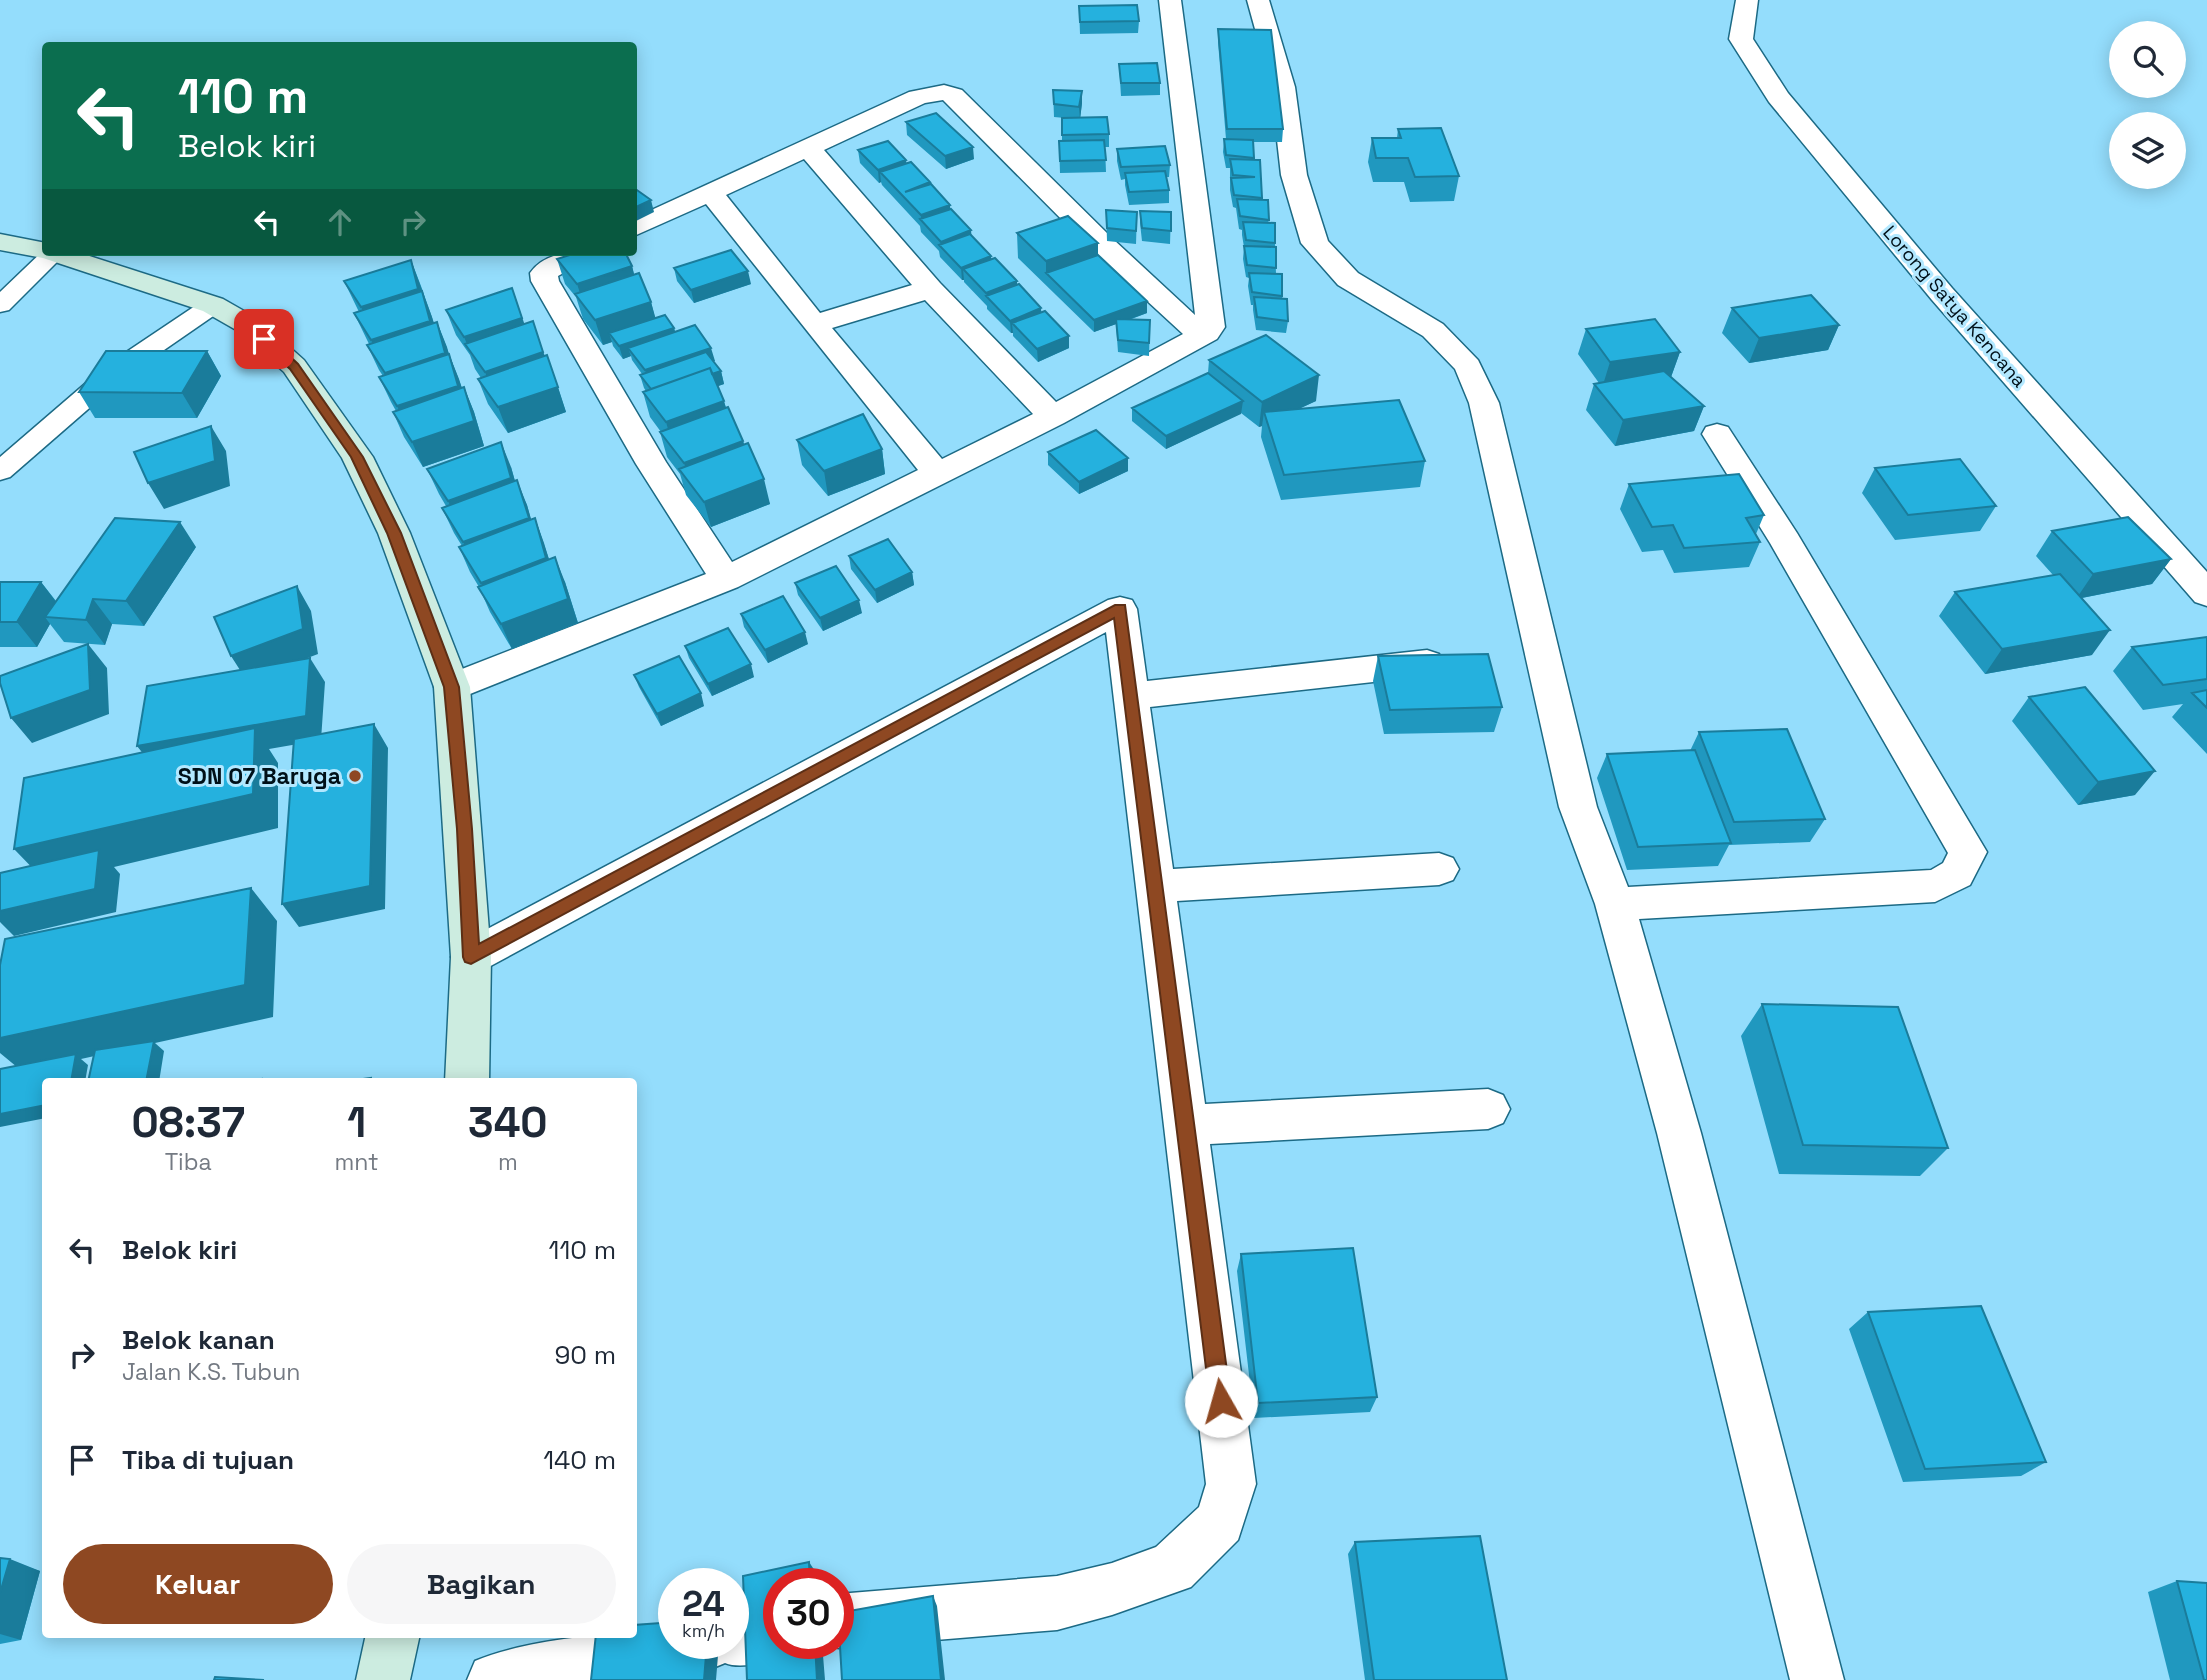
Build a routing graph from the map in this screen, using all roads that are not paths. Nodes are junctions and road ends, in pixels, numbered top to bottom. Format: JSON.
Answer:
{"nodes":[{"id":1,"x":1170,"y":0,"type":"edge"},
{"id":2,"x":1258,"y":0,"type":"edge"},
{"id":3,"x":1747,"y":0,"type":"edge"},
{"id":4,"x":808,"y":148,"type":"junction"},
{"id":5,"x":711,"y":193,"type":"junction"},
{"id":6,"x":637,"y":227,"type":"edge"},
{"id":7,"x":0,"y":242,"type":"edge"},
{"id":8,"x":42,"y":250,"type":"edge"},
{"id":9,"x":46,"y":256,"type":"edge"},
{"id":10,"x":62,"y":256,"type":"edge"},
{"id":11,"x":573,"y":256,"type":"edge"},
{"id":12,"x":930,"y":289,"type":"junction"},
{"id":13,"x":0,"y":305,"type":"edge"},
{"id":14,"x":213,"y":305,"type":"junction"},
{"id":15,"x":814,"y":324,"type":"junction"},
{"id":16,"x":1202,"y":337,"type":"junction"},
{"id":17,"x":1053,"y":416,"type":"junction"},
{"id":18,"x":1717,"y":435,"type":"dead end"},
{"id":19,"x":0,"y":471,"type":"edge"},
{"id":20,"x":937,"y":473,"type":"junction"},
{"id":21,"x":726,"y":579,"type":"junction"},
{"id":22,"x":2207,"y":594,"type":"edge"},
{"id":23,"x":1427,"y":663,"type":"edge"},
{"id":24,"x":452,"y":687,"type":"junction"},
{"id":25,"x":1132,"y":696,"type":"junction"},
{"id":26,"x":1439,"y":869,"type":"dead end"},
{"id":27,"x":1157,"y":886,"type":"junction"},
{"id":28,"x":1615,"y":904,"type":"junction"},
{"id":29,"x":471,"y":957,"type":"junction"},
{"id":30,"x":467,"y":1078,"type":"edge"},
{"id":31,"x":1488,"y":1109,"type":"dead end"},
{"id":32,"x":1187,"y":1125,"type":"junction"},
{"id":33,"x":854,"y":1620,"type":"edge"},
{"id":34,"x":392,"y":1638,"type":"edge"},
{"id":35,"x":658,"y":1652,"type":"edge"},
{"id":36,"x":383,"y":1680,"type":"edge"},
{"id":37,"x":494,"y":1680,"type":"edge"},
{"id":38,"x":1817,"y":1680,"type":"edge"}],
"edges":[{"from":1,"to":16,"type":"street"},
{"from":2,"to":28,"type":"street"},
{"from":3,"to":22,"type":"street","name":"Lorong Satya Kencana"},
{"from":4,"to":5,"type":"street"},
{"from":4,"to":12,"type":"street"},
{"from":4,"to":16,"type":"street"},
{"from":5,"to":6,"type":"street"},
{"from":5,"to":15,"type":"street"},
{"from":7,"to":8,"type":"street"},
{"from":9,"to":13,"type":"lane"},
{"from":10,"to":14,"type":"street"},
{"from":11,"to":21,"type":"street"},
{"from":12,"to":15,"type":"street"},
{"from":12,"to":17,"type":"street"},
{"from":14,"to":19,"type":"lane"},
{"from":14,"to":24,"type":"street"},
{"from":15,"to":20,"type":"street"},
{"from":16,"to":17,"type":"street"},
{"from":17,"to":20,"type":"street"},
{"from":18,"to":28,"type":"street"},
{"from":20,"to":21,"type":"street"},
{"from":21,"to":24,"type":"street"},
{"from":23,"to":25,"type":"street"},
{"from":24,"to":29,"type":"street"},
{"from":25,"to":27,"type":"street"},
{"from":25,"to":29,"type":"street"},
{"from":26,"to":27,"type":"street"},
{"from":27,"to":32,"type":"street"},
{"from":28,"to":38,"type":"street"},
{"from":29,"to":30,"type":"street"},
{"from":31,"to":32,"type":"street"},
{"from":32,"to":33,"type":"street"},
{"from":34,"to":36,"type":"street"},
{"from":35,"to":37,"type":"street"}]}
